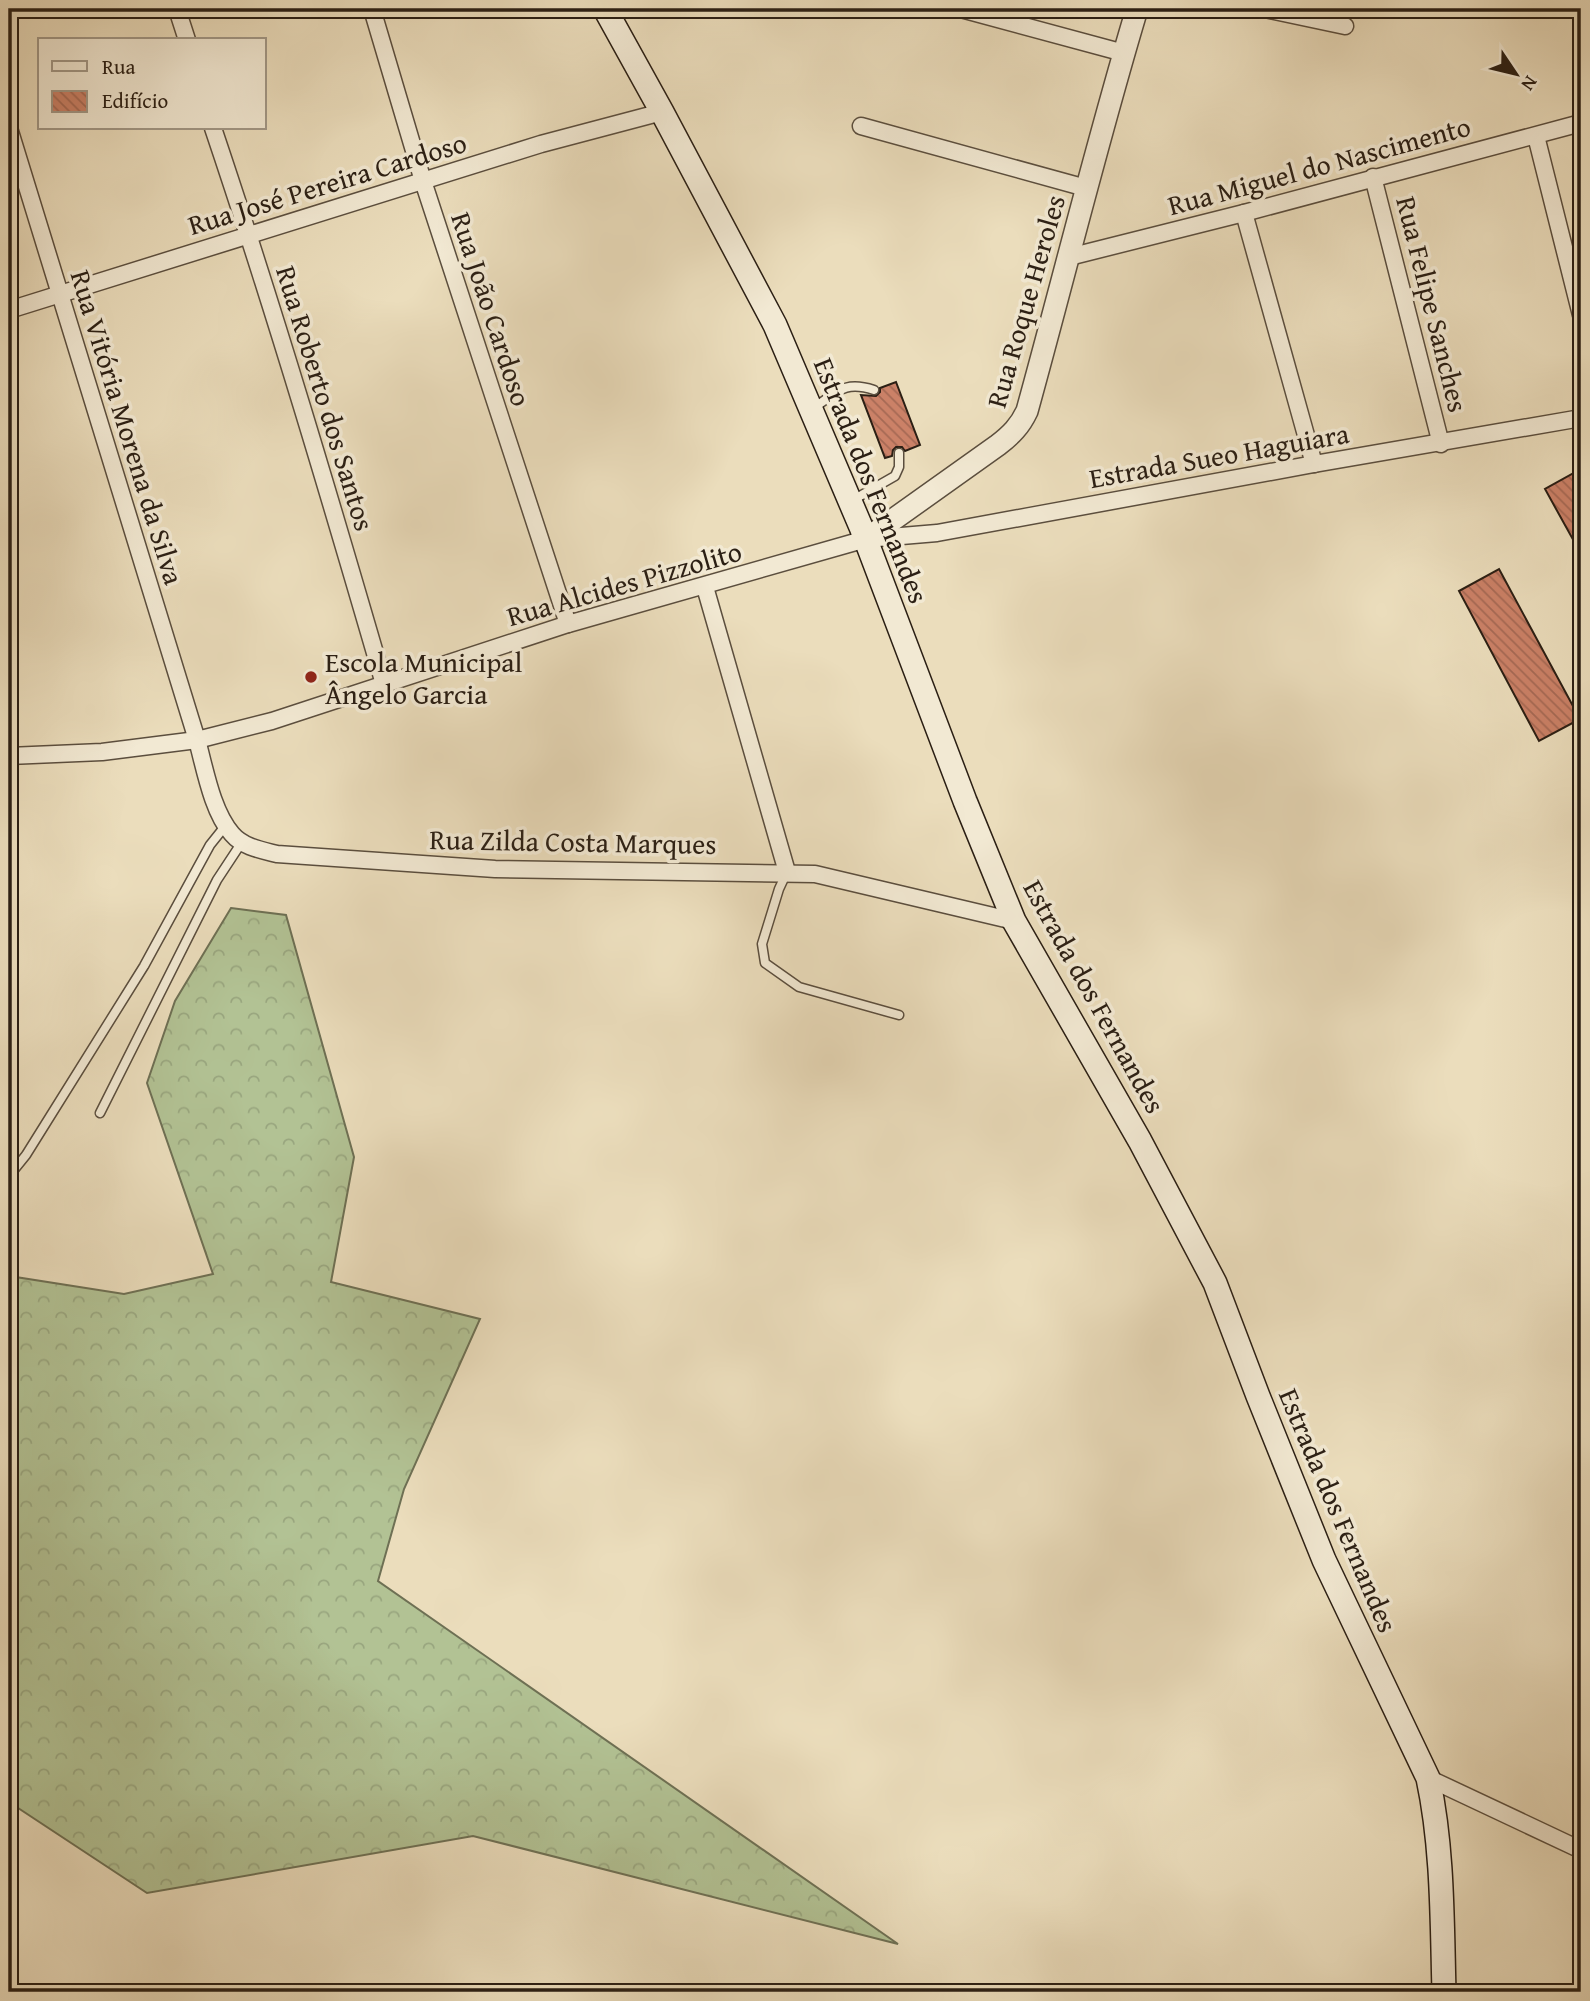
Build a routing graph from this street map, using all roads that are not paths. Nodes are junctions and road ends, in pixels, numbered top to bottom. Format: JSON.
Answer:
{"nodes":[{"id":1,"x":177,"y":9,"type":"edge"},
{"id":2,"x":372,"y":9,"type":"edge"},
{"id":3,"x":605,"y":9,"type":"edge"},
{"id":4,"x":961,"y":9,"type":"edge"},
{"id":5,"x":1137,"y":9,"type":"edge"},
{"id":6,"x":1265,"y":9,"type":"edge"},
{"id":7,"x":1345,"y":26,"type":"dead end"},
{"id":8,"x":186,"y":38,"type":"edge"},
{"id":9,"x":1124,"y":53,"type":"junction"},
{"id":10,"x":662,"y":112,"type":"junction"},
{"id":11,"x":1581,"y":123,"type":"edge"},
{"id":12,"x":861,"y":126,"type":"dead end"},
{"id":13,"x":9,"y":128,"type":"edge"},
{"id":14,"x":214,"y":130,"type":"edge"},
{"id":15,"x":1536,"y":136,"type":"junction"},
{"id":16,"x":1374,"y":177,"type":"junction"},
{"id":17,"x":423,"y":181,"type":"junction"},
{"id":18,"x":1086,"y":188,"type":"junction"},
{"id":19,"x":1244,"y":214,"type":"junction"},
{"id":20,"x":249,"y":234,"type":"junction"},
{"id":21,"x":1069,"y":257,"type":"junction"},
{"id":22,"x":60,"y":293,"type":"junction"},
{"id":23,"x":9,"y":310,"type":"edge"},
{"id":24,"x":1581,"y":315,"type":"edge"},
{"id":25,"x":874,"y":390,"type":"dead end"},
{"id":26,"x":812,"y":409,"type":"junction"},
{"id":27,"x":1581,"y":418,"type":"edge"},
{"id":28,"x":1441,"y":443,"type":"junction"},
{"id":29,"x":899,"y":453,"type":"dead end"},
{"id":30,"x":1314,"y":464,"type":"junction"},
{"id":31,"x":850,"y":501,"type":"junction"},
{"id":32,"x":866,"y":539,"type":"junction"},
{"id":33,"x":705,"y":587,"type":"junction"},
{"id":34,"x":568,"y":624,"type":"junction"},
{"id":35,"x":384,"y":684,"type":"junction"},
{"id":36,"x":197,"y":740,"type":"junction"},
{"id":37,"x":9,"y":756,"type":"edge"},
{"id":38,"x":226,"y":825,"type":"junction"},
{"id":39,"x":242,"y":842,"type":"junction"},
{"id":40,"x":787,"y":872,"type":"junction"},
{"id":41,"x":1014,"y":921,"type":"junction"},
{"id":42,"x":899,"y":1015,"type":"dead end"},
{"id":43,"x":100,"y":1113,"type":"dead end"},
{"id":44,"x":9,"y":1176,"type":"edge"},
{"id":45,"x":1429,"y":1778,"type":"junction"},
{"id":46,"x":1581,"y":1850,"type":"edge"},
{"id":47,"x":1444,"y":1992,"type":"edge"}],
"edges":[{"from":1,"to":8,"type":"street"},
{"from":2,"to":17,"type":"street","name":"Rua João Cardoso"},
{"from":3,"to":10,"type":"main road","name":"Estrada dos Fernandes"},
{"from":4,"to":9,"type":"street"},
{"from":5,"to":9,"type":"street","name":"Rua Roque Heroles"},
{"from":6,"to":7,"type":"street"},
{"from":9,"to":18,"type":"street","name":"Rua Roque Heroles"},
{"from":10,"to":17,"type":"street","name":"Rua José Pereira Cardoso"},
{"from":10,"to":26,"type":"main road","name":"Estrada dos Fernandes"},
{"from":11,"to":15,"type":"street","name":"Rua Miguel do Nascimento"},
{"from":12,"to":18,"type":"street"},
{"from":13,"to":22,"type":"street","name":"Rua Vitória Morena da Silva"},
{"from":14,"to":20,"type":"street","name":"Rua Roberto dos Santos"},
{"from":15,"to":16,"type":"street","name":"Rua Miguel do Nascimento"},
{"from":15,"to":24,"type":"street"},
{"from":16,"to":19,"type":"street","name":"Rua Miguel do Nascimento"},
{"from":16,"to":28,"type":"street","name":"Rua Felipe Sanches"},
{"from":17,"to":20,"type":"street","name":"Rua José Pereira Cardoso"},
{"from":17,"to":34,"type":"street","name":"Rua João Cardoso"},
{"from":18,"to":21,"type":"street","name":"Rua Roque Heroles"},
{"from":19,"to":21,"type":"street","name":"Rua Miguel do Nascimento"},
{"from":19,"to":30,"type":"street"},
{"from":20,"to":22,"type":"street","name":"Rua José Pereira Cardoso"},
{"from":20,"to":35,"type":"street","name":"Rua Roberto dos Santos"},
{"from":21,"to":32,"type":"street","name":"Rua Roque Heroles"},
{"from":22,"to":23,"type":"street","name":"Rua José Pereira Cardoso"},
{"from":22,"to":36,"type":"street","name":"Rua Vitória Morena da Silva"},
{"from":25,"to":26,"type":"lane"},
{"from":26,"to":31,"type":"main road","name":"Estrada dos Fernandes"},
{"from":27,"to":28,"type":"street","name":"Estrada Sueo Haguiara"},
{"from":28,"to":30,"type":"street","name":"Estrada Sueo Haguiara"},
{"from":29,"to":31,"type":"lane"},
{"from":30,"to":32,"type":"street","name":"Estrada Sueo Haguiara"},
{"from":31,"to":32,"type":"main road","name":"Estrada dos Fernandes"},
{"from":32,"to":33,"type":"street","name":"Rua Alcides Pizzolito"},
{"from":32,"to":41,"type":"main road","name":"Estrada dos Fernandes"},
{"from":33,"to":34,"type":"street","name":"Rua Alcides Pizzolito"},
{"from":33,"to":40,"type":"street"},
{"from":34,"to":35,"type":"street","name":"Rua Alcides Pizzolito"},
{"from":35,"to":36,"type":"street","name":"Rua Alcides Pizzolito"},
{"from":36,"to":37,"type":"street","name":"Rua Alcides Pizzolito"},
{"from":36,"to":38,"type":"street","name":"Rua Zilda Costa Marques"},
{"from":38,"to":39,"type":"street","name":"Rua Zilda Costa Marques"},
{"from":38,"to":44,"type":"lane"},
{"from":39,"to":40,"type":"street","name":"Rua Zilda Costa Marques"},
{"from":39,"to":43,"type":"lane"},
{"from":40,"to":41,"type":"street","name":"Rua Zilda Costa Marques"},
{"from":40,"to":42,"type":"lane"},
{"from":41,"to":45,"type":"main road","name":"Estrada dos Fernandes"},
{"from":45,"to":46,"type":"street"},
{"from":45,"to":47,"type":"main road","name":"Estrada dos Fernandes"}]}
